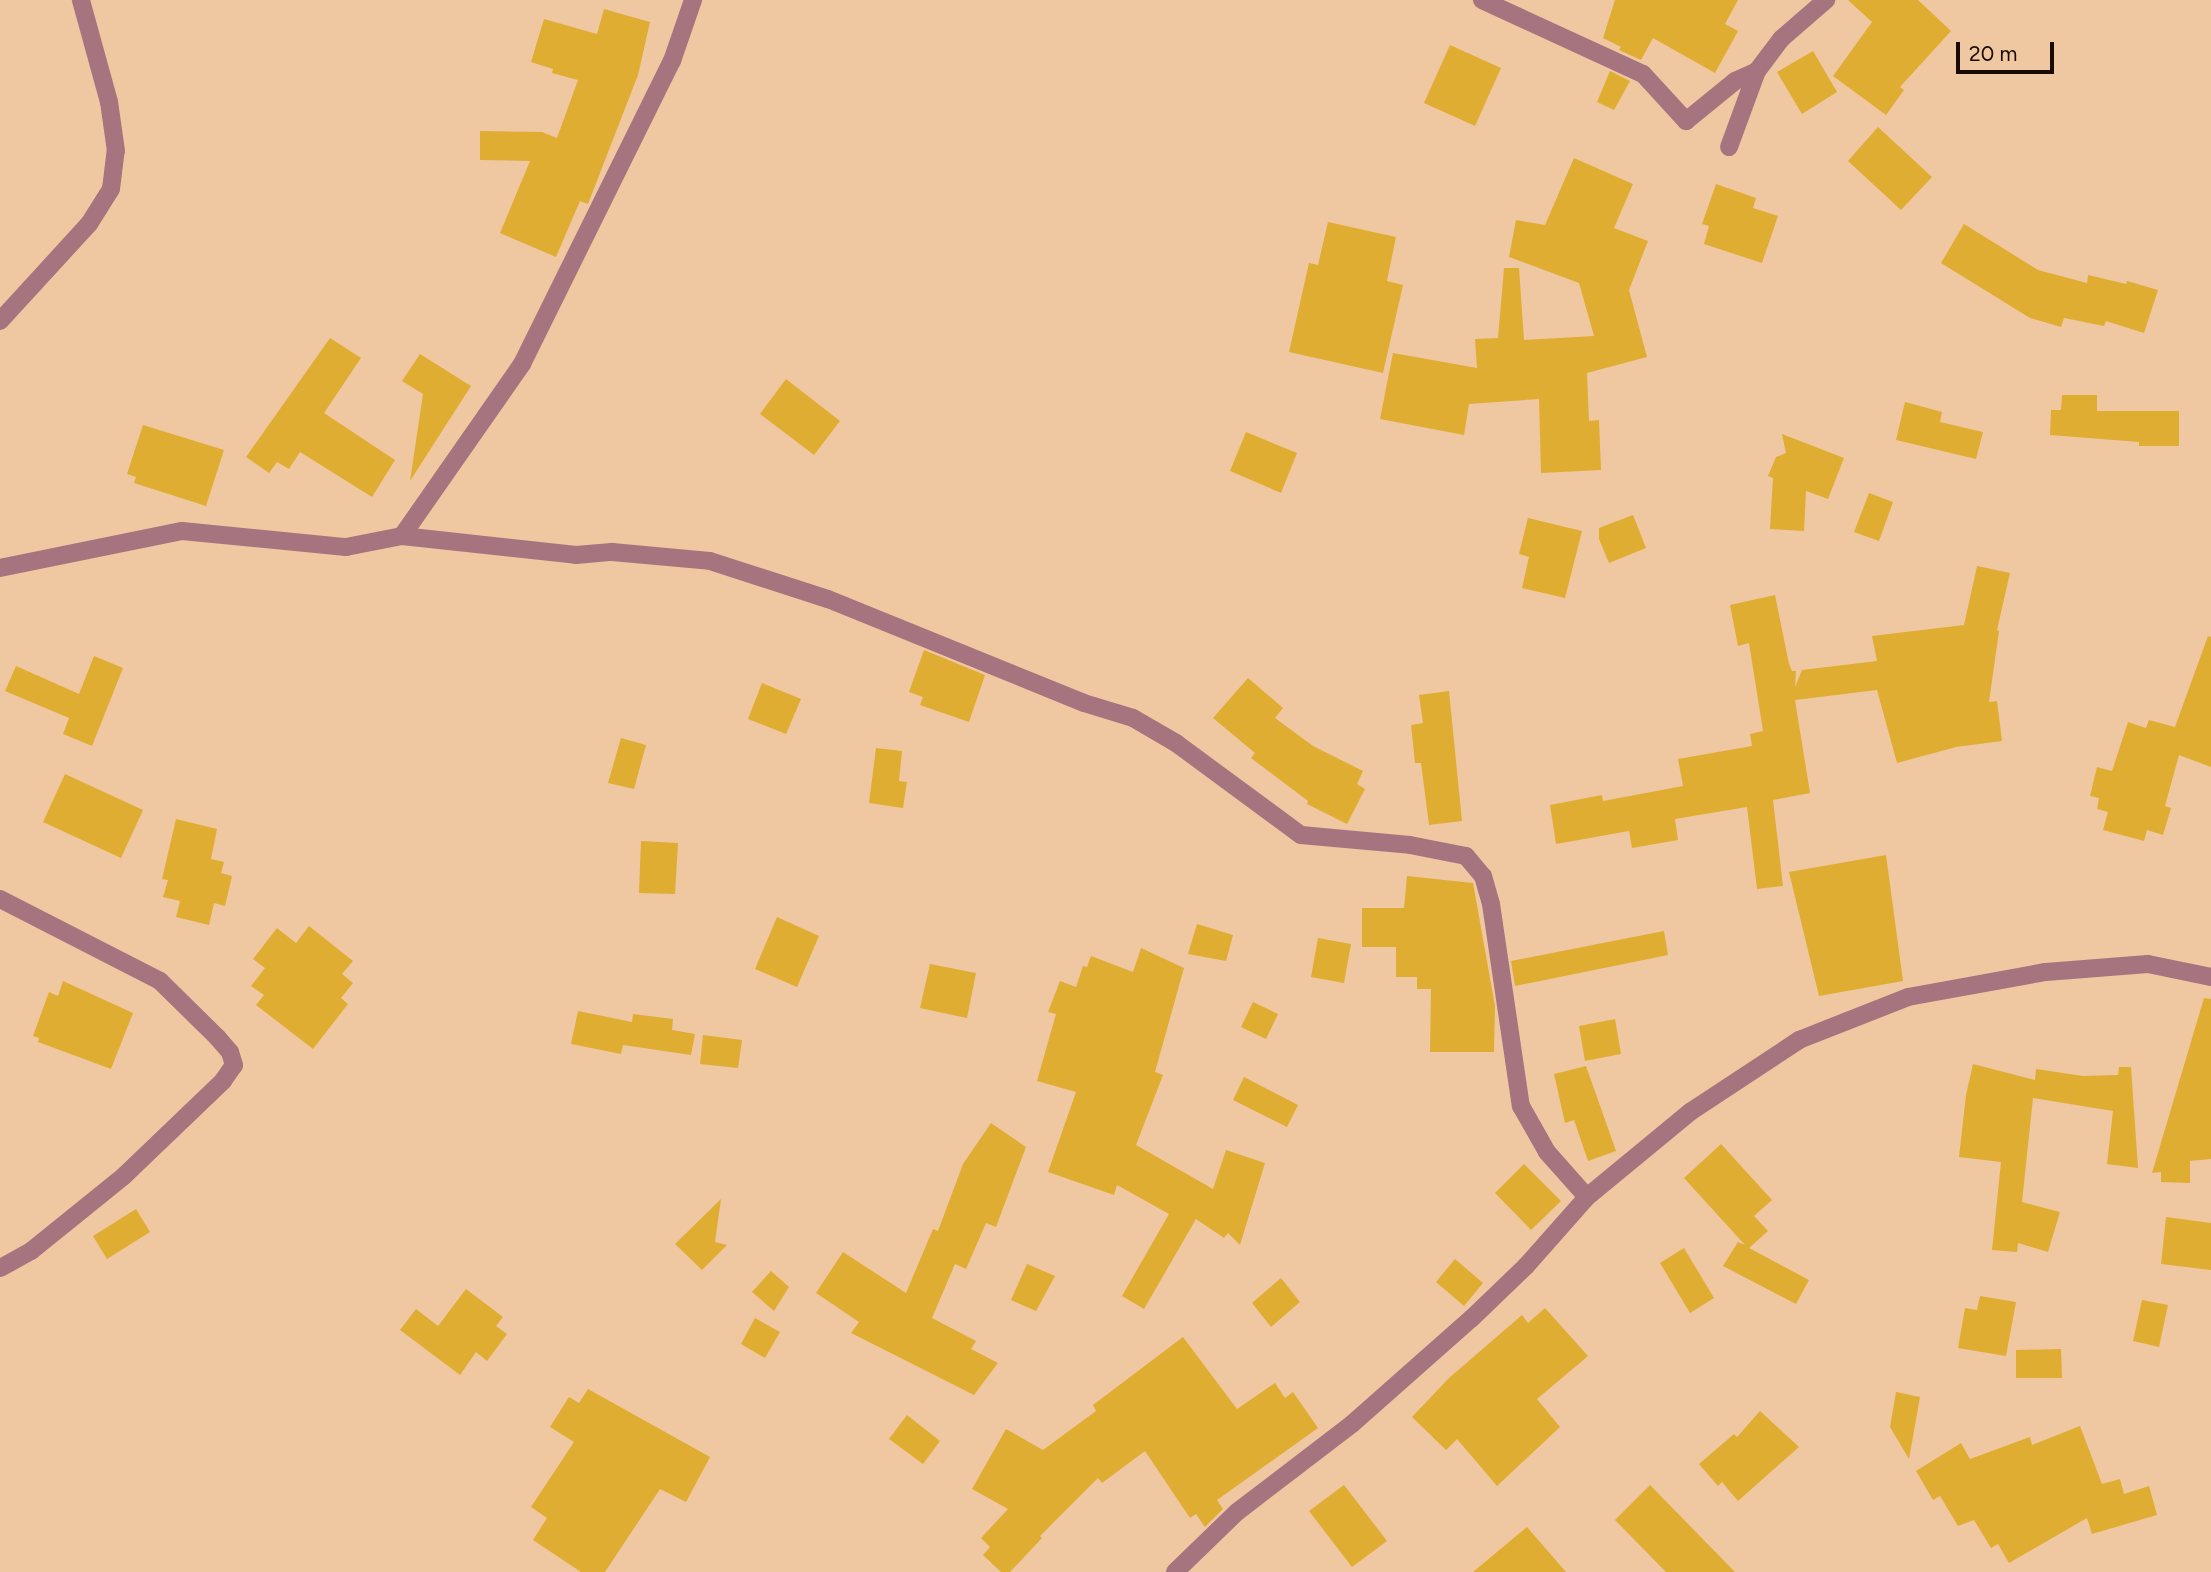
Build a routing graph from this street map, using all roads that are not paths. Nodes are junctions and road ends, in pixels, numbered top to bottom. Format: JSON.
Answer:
{"nodes":[{"id":1,"x":80,"y":0,"type":"edge"},
{"id":2,"x":693,"y":0,"type":"edge"},
{"id":3,"x":1482,"y":0,"type":"edge"},
{"id":4,"x":1826,"y":0,"type":"edge"},
{"id":5,"x":1757,"y":71,"type":"junction"},
{"id":6,"x":1729,"y":147,"type":"dead end"},
{"id":7,"x":0,"y":321,"type":"edge"},
{"id":8,"x":402,"y":536,"type":"junction"},
{"id":9,"x":0,"y":568,"type":"edge"},
{"id":10,"x":0,"y":899,"type":"edge"},
{"id":11,"x":2211,"y":976,"type":"edge"},
{"id":12,"x":1587,"y":1197,"type":"junction"},
{"id":13,"x":0,"y":1268,"type":"edge"},
{"id":14,"x":1175,"y":1572,"type":"edge"}],
"edges":[{"from":1,"to":7,"type":"street"},
{"from":2,"to":8,"type":"street"},
{"from":3,"to":5,"type":"street"},
{"from":4,"to":5,"type":"street"},
{"from":5,"to":6,"type":"street"},
{"from":8,"to":9,"type":"street"},
{"from":8,"to":12,"type":"street"},
{"from":10,"to":13,"type":"street"},
{"from":11,"to":12,"type":"street"},
{"from":12,"to":14,"type":"street"}]}
